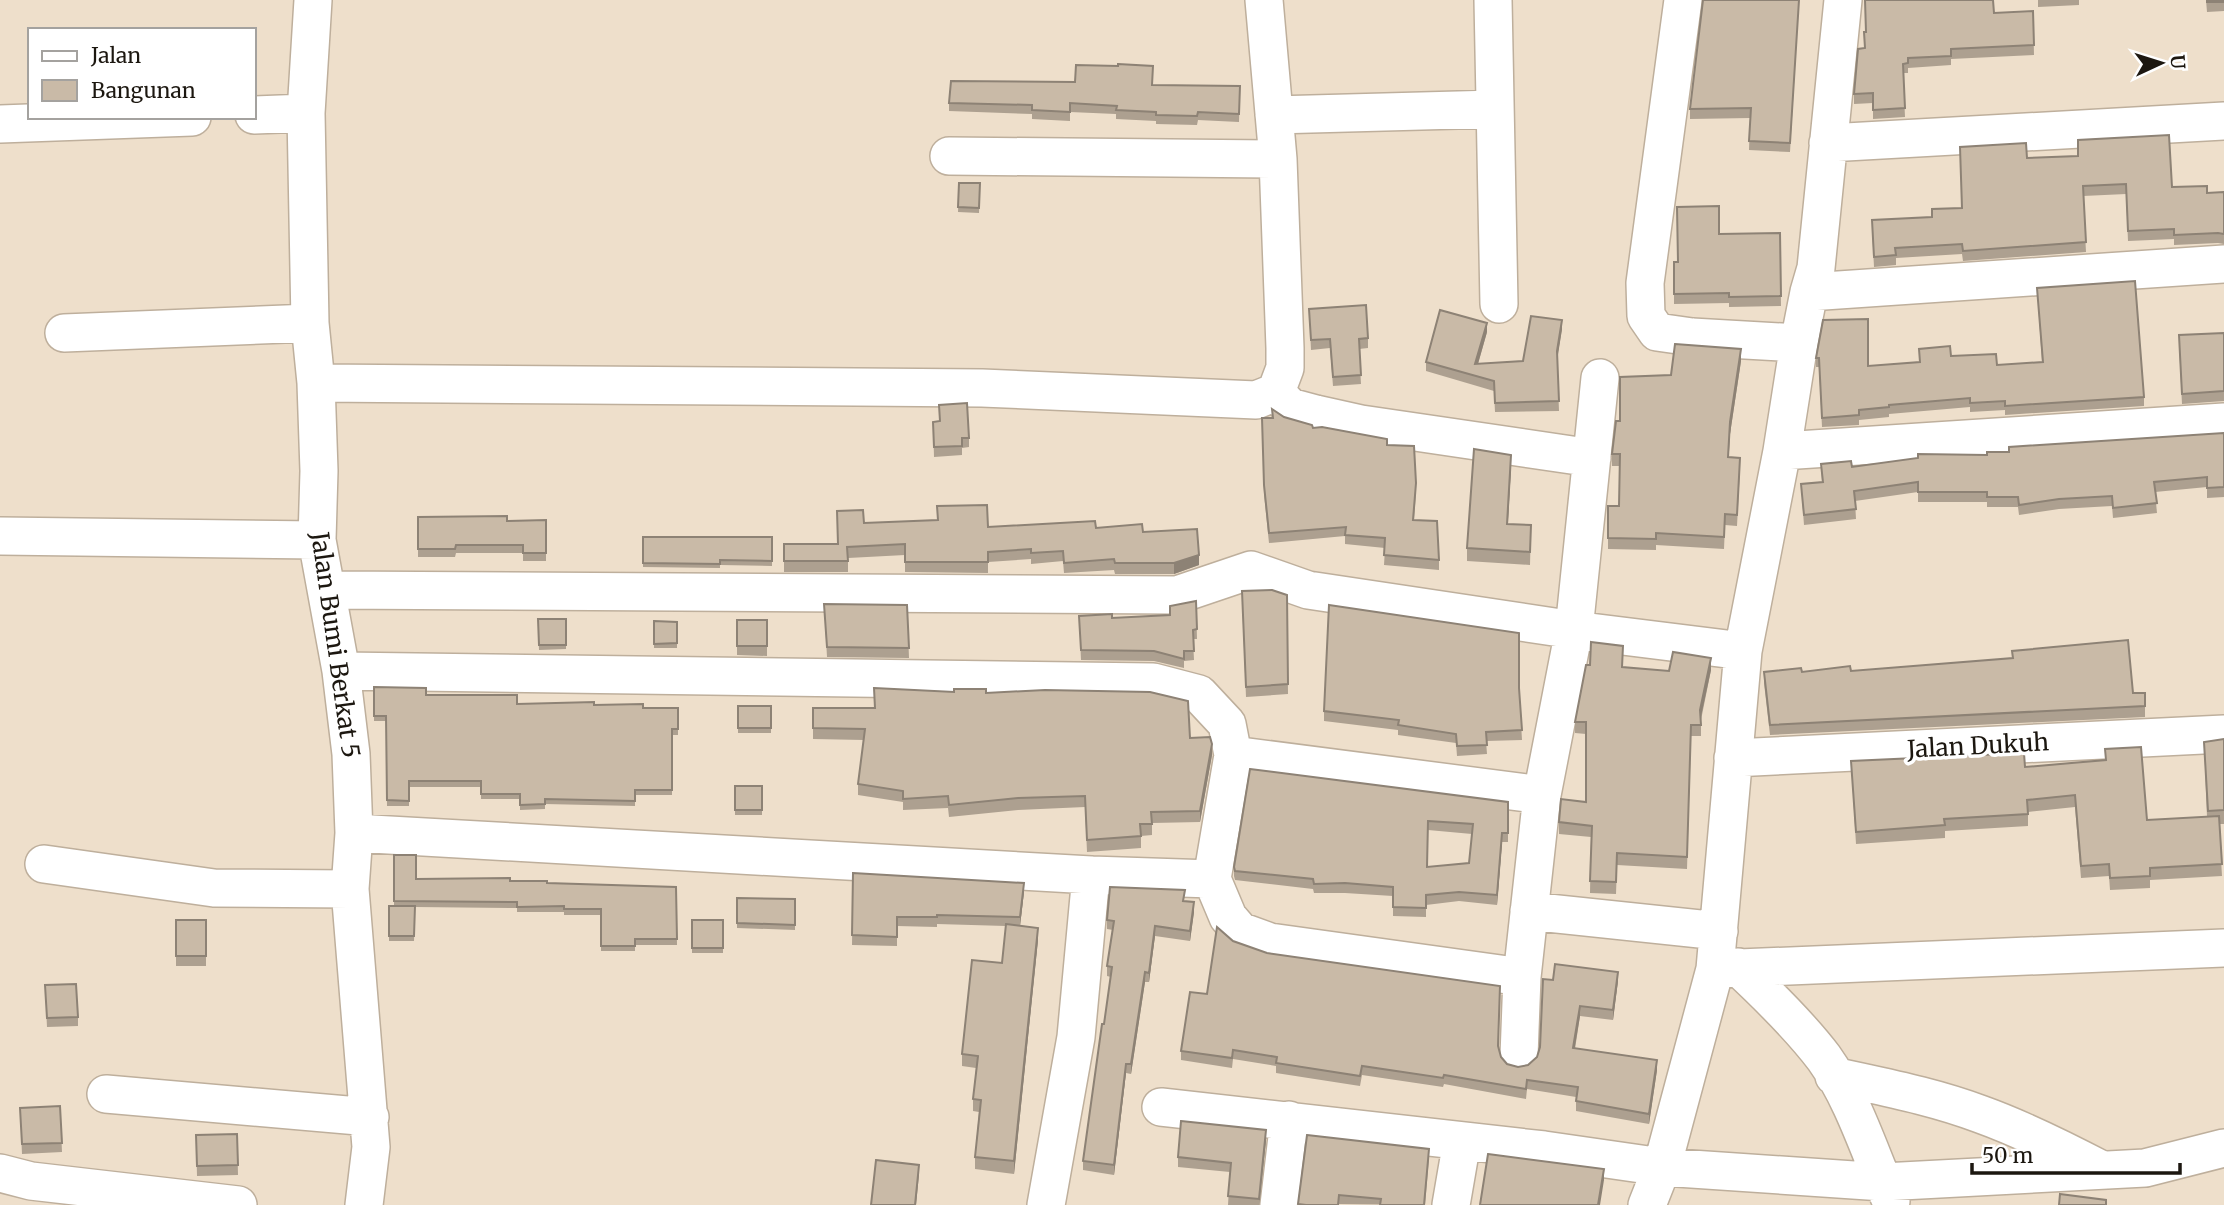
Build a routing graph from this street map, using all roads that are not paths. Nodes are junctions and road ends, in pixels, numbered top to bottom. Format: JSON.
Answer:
{"nodes":[{"id":1,"x":313,"y":0,"type":"edge"},
{"id":2,"x":1264,"y":0,"type":"edge"},
{"id":3,"x":1493,"y":0,"type":"edge"},
{"id":4,"x":1684,"y":0,"type":"edge"},
{"id":5,"x":1843,"y":0,"type":"edge"},
{"id":6,"x":1495,"y":109,"type":"junction"},
{"id":7,"x":306,"y":113,"type":"junction"},
{"id":8,"x":256,"y":115,"type":"edge"},
{"id":9,"x":1274,"y":115,"type":"junction"},
{"id":10,"x":137,"y":119,"type":"edge"},
{"id":11,"x":2224,"y":121,"type":"edge"},
{"id":12,"x":0,"y":124,"type":"edge"},
{"id":13,"x":1828,"y":143,"type":"junction"},
{"id":14,"x":949,"y":156,"type":"dead end"},
{"id":15,"x":1278,"y":159,"type":"junction"},
{"id":16,"x":2224,"y":264,"type":"edge"},
{"id":17,"x":1808,"y":292,"type":"junction"},
{"id":18,"x":1499,"y":304,"type":"dead end"},
{"id":19,"x":310,"y":323,"type":"junction"},
{"id":20,"x":64,"y":333,"type":"dead end"},
{"id":21,"x":1799,"y":343,"type":"junction"},
{"id":22,"x":1600,"y":378,"type":"dead end"},
{"id":23,"x":316,"y":383,"type":"junction"},
{"id":24,"x":1276,"y":393,"type":"junction"},
{"id":25,"x":2224,"y":422,"type":"edge"},
{"id":26,"x":1782,"y":450,"type":"junction"},
{"id":27,"x":1592,"y":458,"type":"junction"},
{"id":28,"x":0,"y":536,"type":"edge"},
{"id":29,"x":317,"y":540,"type":"junction"},
{"id":30,"x":328,"y":590,"type":"junction"},
{"id":31,"x":1574,"y":630,"type":"junction"},
{"id":32,"x":1743,"y":651,"type":"junction"},
{"id":33,"x":341,"y":671,"type":"junction"},
{"id":34,"x":2224,"y":734,"type":"edge"},
{"id":35,"x":1233,"y":755,"type":"junction"},
{"id":36,"x":1733,"y":758,"type":"junction"},
{"id":37,"x":1542,"y":794,"type":"junction"},
{"id":38,"x":354,"y":833,"type":"junction"},
{"id":39,"x":44,"y":864,"type":"dead end"},
{"id":40,"x":1091,"y":875,"type":"junction"},
{"id":41,"x":1212,"y":878,"type":"junction"},
{"id":42,"x":350,"y":889,"type":"junction"},
{"id":43,"x":1529,"y":911,"type":"junction"},
{"id":44,"x":1719,"y":932,"type":"junction"},
{"id":45,"x":2224,"y":947,"type":"edge"},
{"id":46,"x":1727,"y":968,"type":"junction"},
{"id":47,"x":1521,"y":977,"type":"junction"},
{"id":48,"x":1519,"y":1056,"type":"dead end"},
{"id":49,"x":1834,"y":1076,"type":"junction"},
{"id":50,"x":106,"y":1094,"type":"dead end"},
{"id":51,"x":1161,"y":1107,"type":"dead end"},
{"id":52,"x":370,"y":1117,"type":"junction"},
{"id":53,"x":1289,"y":1121,"type":"junction"},
{"id":54,"x":1462,"y":1141,"type":"junction"},
{"id":55,"x":2224,"y":1148,"type":"edge"},
{"id":56,"x":1662,"y":1167,"type":"junction"},
{"id":57,"x":2103,"y":1170,"type":"junction"},
{"id":58,"x":0,"y":1173,"type":"edge"},
{"id":59,"x":1888,"y":1194,"type":"edge"},
{"id":60,"x":238,"y":1205,"type":"edge"},
{"id":61,"x":363,"y":1205,"type":"edge"},
{"id":62,"x":1046,"y":1205,"type":"edge"},
{"id":63,"x":1279,"y":1205,"type":"edge"},
{"id":64,"x":1451,"y":1205,"type":"edge"},
{"id":65,"x":1647,"y":1205,"type":"edge"}],
"edges":[{"from":1,"to":7,"type":"street","name":"Jalan Bumi Berkat 5"},
{"from":2,"to":9,"type":"street"},
{"from":3,"to":6,"type":"street"},
{"from":4,"to":21,"type":"street"},
{"from":5,"to":13,"type":"street"},
{"from":6,"to":9,"type":"street"},
{"from":6,"to":18,"type":"street"},
{"from":7,"to":8,"type":"street"},
{"from":7,"to":19,"type":"street","name":"Jalan Bumi Berkat 5"},
{"from":9,"to":15,"type":"street"},
{"from":10,"to":12,"type":"street"},
{"from":11,"to":13,"type":"street"},
{"from":13,"to":17,"type":"street"},
{"from":14,"to":15,"type":"street"},
{"from":15,"to":24,"type":"street"},
{"from":16,"to":17,"type":"street"},
{"from":17,"to":21,"type":"street"},
{"from":19,"to":20,"type":"street"},
{"from":19,"to":23,"type":"street","name":"Jalan Bumi Berkat 5"},
{"from":21,"to":26,"type":"street"},
{"from":22,"to":27,"type":"street"},
{"from":23,"to":24,"type":"street"},
{"from":23,"to":29,"type":"street","name":"Jalan Bumi Berkat 5"},
{"from":24,"to":27,"type":"street"},
{"from":25,"to":26,"type":"street"},
{"from":26,"to":32,"type":"street"},
{"from":27,"to":31,"type":"street"},
{"from":28,"to":29,"type":"street"},
{"from":29,"to":30,"type":"street","name":"Jalan Bumi Berkat 5"},
{"from":30,"to":31,"type":"street"},
{"from":30,"to":33,"type":"street","name":"Jalan Bumi Berkat 5"},
{"from":31,"to":32,"type":"street"},
{"from":31,"to":37,"type":"street"},
{"from":32,"to":36,"type":"street"},
{"from":33,"to":35,"type":"street"},
{"from":33,"to":38,"type":"street","name":"Jalan Bumi Berkat 5"},
{"from":34,"to":36,"type":"street","name":"Jalan Dukuh"},
{"from":35,"to":37,"type":"street"},
{"from":35,"to":41,"type":"street"},
{"from":36,"to":44,"type":"street"},
{"from":37,"to":43,"type":"street"},
{"from":38,"to":40,"type":"street"},
{"from":38,"to":42,"type":"street","name":"Jalan Bumi Berkat 5"},
{"from":39,"to":42,"type":"street"},
{"from":40,"to":41,"type":"street"},
{"from":40,"to":62,"type":"street"},
{"from":41,"to":47,"type":"street"},
{"from":42,"to":52,"type":"street","name":"Jalan Bumi Berkat 5"},
{"from":43,"to":44,"type":"street"},
{"from":43,"to":47,"type":"street"},
{"from":44,"to":46,"type":"street"},
{"from":45,"to":46,"type":"street"},
{"from":46,"to":49,"type":"street"},
{"from":46,"to":56,"type":"street"},
{"from":47,"to":48,"type":"street"},
{"from":49,"to":57,"type":"street"},
{"from":49,"to":59,"type":"street"},
{"from":50,"to":52,"type":"street"},
{"from":51,"to":53,"type":"street"},
{"from":52,"to":61,"type":"street","name":"Jalan Bumi Berkat 5"},
{"from":53,"to":54,"type":"street"},
{"from":53,"to":63,"type":"street"},
{"from":54,"to":56,"type":"street"},
{"from":54,"to":64,"type":"street"},
{"from":55,"to":57,"type":"street"},
{"from":56,"to":59,"type":"street"},
{"from":56,"to":65,"type":"street"},
{"from":57,"to":59,"type":"street"},
{"from":58,"to":60,"type":"street"}]}
